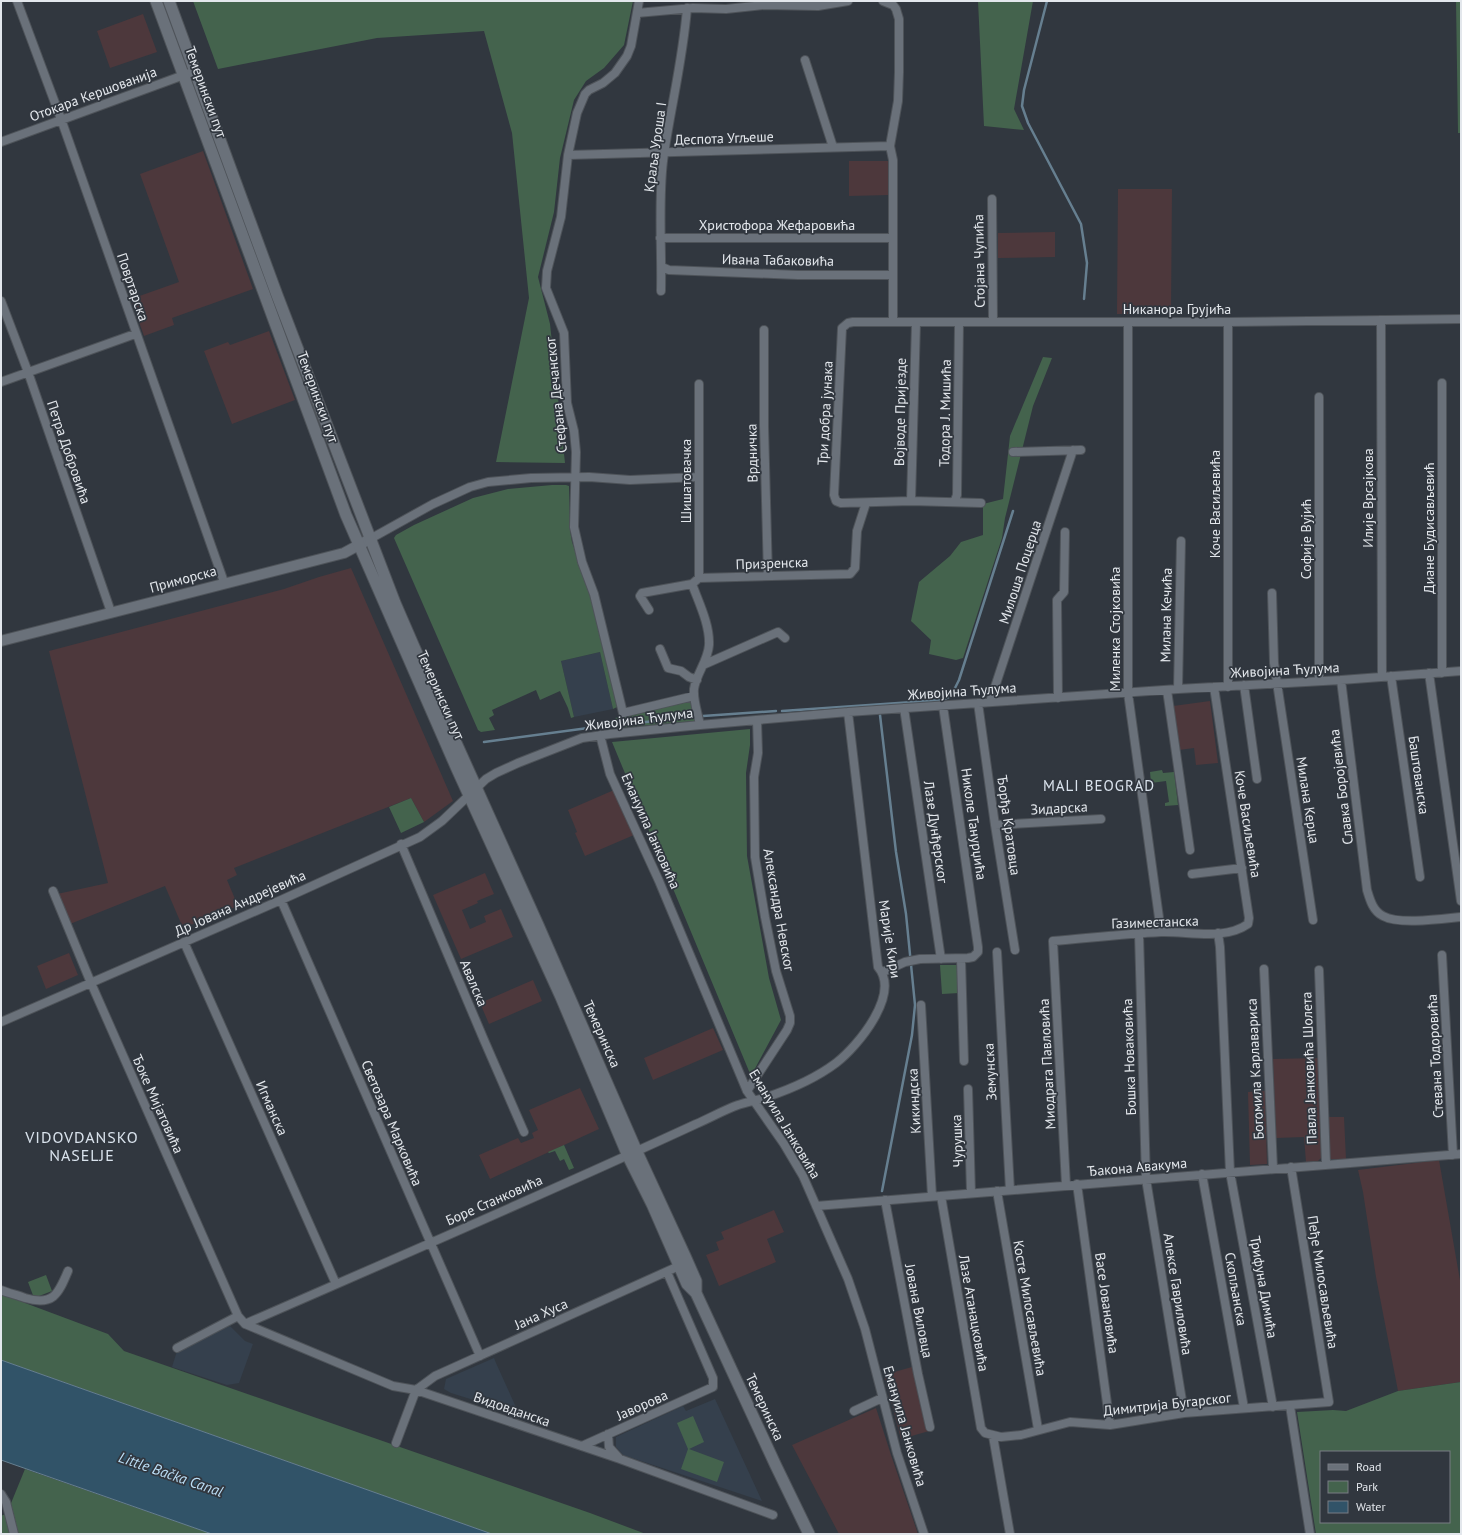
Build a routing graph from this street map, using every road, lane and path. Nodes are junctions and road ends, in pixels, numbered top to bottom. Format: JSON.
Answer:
{"nodes":[{"id":1,"x":17,"y":1,"type":"edge"},
{"id":2,"x":156,"y":1,"type":"edge"},
{"id":3,"x":169,"y":1,"type":"edge"},
{"id":4,"x":639,"y":1,"type":"edge"},
{"id":5,"x":848,"y":1,"type":"edge"},
{"id":6,"x":883,"y":1,"type":"edge"},
{"id":7,"x":768,"y":3,"type":"edge"},
{"id":8,"x":691,"y":5,"type":"edge"},
{"id":9,"x":637,"y":13,"type":"junction"},
{"id":10,"x":805,"y":60,"type":"dead end"},
{"id":11,"x":195,"y":71,"type":"junction"},
{"id":12,"x":184,"y":74,"type":"junction"},
{"id":13,"x":61,"y":119,"type":"junction"},
{"id":14,"x":1,"y":142,"type":"edge"},
{"id":15,"x":890,"y":146,"type":"junction"},
{"id":16,"x":832,"y":147,"type":"junction"},
{"id":17,"x":665,"y":152,"type":"junction"},
{"id":18,"x":568,"y":155,"type":"junction"},
{"id":19,"x":992,"y":199,"type":"dead end"},
{"id":20,"x":660,"y":238,"type":"junction"},
{"id":21,"x":893,"y":238,"type":"junction"},
{"id":22,"x":662,"y":267,"type":"junction"},
{"id":23,"x":893,"y":275,"type":"junction"},
{"id":24,"x":661,"y":291,"type":"dead end"},
{"id":25,"x":1,"y":301,"type":"edge"},
{"id":26,"x":1461,"y":319,"type":"edge"},
{"id":27,"x":1381,"y":320,"type":"junction"},
{"id":28,"x":894,"y":322,"type":"junction"},
{"id":29,"x":993,"y":322,"type":"junction"},
{"id":30,"x":1128,"y":322,"type":"junction"},
{"id":31,"x":1228,"y":322,"type":"junction"},
{"id":32,"x":916,"y":323,"type":"junction"},
{"id":33,"x":959,"y":323,"type":"junction"},
{"id":34,"x":764,"y":330,"type":"dead end"},
{"id":35,"x":842,"y":332,"type":"joint"},
{"id":36,"x":135,"y":334,"type":"junction"},
{"id":37,"x":28,"y":372,"type":"junction"},
{"id":38,"x":1,"y":382,"type":"edge"},
{"id":39,"x":1442,"y":383,"type":"dead end"},
{"id":40,"x":699,"y":384,"type":"dead end"},
{"id":41,"x":1319,"y":397,"type":"dead end"},
{"id":42,"x":1012,"y":452,"type":"dead end"},
{"id":43,"x":699,"y":477,"type":"junction"},
{"id":44,"x":574,"y":478,"type":"junction"},
{"id":45,"x":911,"y":500,"type":"junction"},
{"id":46,"x":953,"y":502,"type":"junction"},
{"id":47,"x":866,"y":503,"type":"junction"},
{"id":48,"x":981,"y":503,"type":"dead end"},
{"id":49,"x":1065,"y":532,"type":"dead end"},
{"id":50,"x":370,"y":539,"type":"junction"},
{"id":51,"x":1181,"y":541,"type":"dead end"},
{"id":52,"x":359,"y":545,"type":"junction"},
{"id":53,"x":768,"y":576,"type":"junction"},
{"id":54,"x":699,"y":578,"type":"junction"},
{"id":55,"x":224,"y":582,"type":"junction"},
{"id":56,"x":692,"y":584,"type":"junction"},
{"id":57,"x":1272,"y":593,"type":"dead end"},
{"id":58,"x":649,"y":610,"type":"dead end"},
{"id":59,"x":111,"y":612,"type":"junction"},
{"id":60,"x":785,"y":638,"type":"dead end"},
{"id":61,"x":1,"y":641,"type":"edge"},
{"id":62,"x":660,"y":649,"type":"dead end"},
{"id":63,"x":702,"y":666,"type":"junction"},
{"id":64,"x":1461,"y":671,"type":"edge"},
{"id":65,"x":1442,"y":672,"type":"junction"},
{"id":66,"x":1429,"y":673,"type":"junction"},
{"id":67,"x":1391,"y":676,"type":"junction"},
{"id":68,"x":1382,"y":677,"type":"junction"},
{"id":69,"x":696,"y":680,"type":"junction"},
{"id":70,"x":1341,"y":680,"type":"junction"},
{"id":71,"x":1319,"y":682,"type":"junction"},
{"id":72,"x":1277,"y":683,"type":"junction"},
{"id":73,"x":1244,"y":685,"type":"junction"},
{"id":74,"x":1228,"y":686,"type":"junction"},
{"id":75,"x":1214,"y":687,"type":"junction"},
{"id":76,"x":1178,"y":689,"type":"junction"},
{"id":77,"x":1167,"y":690,"type":"junction"},
{"id":78,"x":1128,"y":693,"type":"junction"},
{"id":79,"x":694,"y":696,"type":"junction"},
{"id":80,"x":1058,"y":698,"type":"junction"},
{"id":81,"x":990,"y":702,"type":"junction"},
{"id":82,"x":978,"y":703,"type":"junction"},
{"id":83,"x":943,"y":706,"type":"junction"},
{"id":84,"x":904,"y":708,"type":"junction"},
{"id":85,"x":848,"y":712,"type":"junction"},
{"id":86,"x":757,"y":720,"type":"junction"},
{"id":87,"x":700,"y":725,"type":"junction"},
{"id":88,"x":600,"y":735,"type":"junction"},
{"id":89,"x":1257,"y":779,"type":"dead end"},
{"id":90,"x":473,"y":792,"type":"junction"},
{"id":91,"x":1101,"y":819,"type":"dead end"},
{"id":92,"x":995,"y":825,"type":"junction"},
{"id":93,"x":402,"y":844,"type":"junction"},
{"id":94,"x":1190,"y":850,"type":"dead end"},
{"id":95,"x":1242,"y":868,"type":"junction"},
{"id":96,"x":1192,"y":874,"type":"dead end"},
{"id":97,"x":1420,"y":877,"type":"dead end"},
{"id":98,"x":53,"y":891,"type":"dead end"},
{"id":99,"x":281,"y":900,"type":"junction"},
{"id":100,"x":1461,"y":901,"type":"edge"},
{"id":101,"x":1249,"y":918,"type":"joint"},
{"id":102,"x":1461,"y":918,"type":"edge"},
{"id":103,"x":1313,"y":920,"type":"dead end"},
{"id":104,"x":1161,"y":932,"type":"junction"},
{"id":105,"x":1218,"y":933,"type":"junction"},
{"id":106,"x":1139,"y":934,"type":"junction"},
{"id":107,"x":1054,"y":941,"type":"joint"},
{"id":108,"x":184,"y":942,"type":"junction"},
{"id":109,"x":1015,"y":950,"type":"dead end"},
{"id":110,"x":997,"y":952,"type":"dead end"},
{"id":111,"x":1442,"y":955,"type":"dead end"},
{"id":112,"x":941,"y":959,"type":"junction"},
{"id":113,"x":962,"y":959,"type":"junction"},
{"id":114,"x":1264,"y":969,"type":"dead end"},
{"id":115,"x":1319,"y":970,"type":"dead end"},
{"id":116,"x":883,"y":972,"type":"junction"},
{"id":117,"x":91,"y":983,"type":"junction"},
{"id":118,"x":921,"y":1005,"type":"dead end"},
{"id":119,"x":1,"y":1022,"type":"edge"},
{"id":120,"x":964,"y":1061,"type":"dead end"},
{"id":121,"x":968,"y":1089,"type":"dead end"},
{"id":122,"x":747,"y":1091,"type":"junction"},
{"id":123,"x":753,"y":1101,"type":"junction"},
{"id":124,"x":524,"y":1132,"type":"dead end"},
{"id":125,"x":633,"y":1154,"type":"junction"},
{"id":126,"x":1457,"y":1154,"type":"edge"},
{"id":127,"x":1326,"y":1164,"type":"junction"},
{"id":128,"x":1291,"y":1167,"type":"junction"},
{"id":129,"x":1273,"y":1168,"type":"junction"},
{"id":130,"x":1230,"y":1172,"type":"junction"},
{"id":131,"x":1202,"y":1174,"type":"junction"},
{"id":132,"x":1146,"y":1179,"type":"junction"},
{"id":133,"x":1077,"y":1184,"type":"junction"},
{"id":134,"x":1066,"y":1185,"type":"junction"},
{"id":135,"x":1010,"y":1190,"type":"junction"},
{"id":136,"x":997,"y":1191,"type":"junction"},
{"id":137,"x":971,"y":1193,"type":"junction"},
{"id":138,"x":932,"y":1196,"type":"junction"},
{"id":139,"x":941,"y":1196,"type":"junction"},
{"id":140,"x":885,"y":1200,"type":"junction"},
{"id":141,"x":816,"y":1206,"type":"junction"},
{"id":142,"x":430,"y":1243,"type":"junction"},
{"id":143,"x":679,"y":1266,"type":"junction"},
{"id":144,"x":68,"y":1271,"type":"dead end"},
{"id":145,"x":667,"y":1272,"type":"junction"},
{"id":146,"x":336,"y":1284,"type":"junction"},
{"id":147,"x":1,"y":1290,"type":"edge"},
{"id":148,"x":696,"y":1293,"type":"junction"},
{"id":149,"x":238,"y":1316,"type":"junction"},
{"id":150,"x":245,"y":1324,"type":"junction"},
{"id":151,"x":177,"y":1348,"type":"dead end"},
{"id":152,"x":480,"y":1356,"type":"junction"},
{"id":153,"x":416,"y":1390,"type":"junction"},
{"id":154,"x":882,"y":1398,"type":"junction"},
{"id":155,"x":1329,"y":1402,"type":"joint"},
{"id":156,"x":1290,"y":1406,"type":"junction"},
{"id":157,"x":1273,"y":1407,"type":"junction"},
{"id":158,"x":1244,"y":1408,"type":"junction"},
{"id":159,"x":854,"y":1411,"type":"dead end"},
{"id":160,"x":1184,"y":1414,"type":"junction"},
{"id":161,"x":1110,"y":1425,"type":"junction"},
{"id":162,"x":930,"y":1427,"type":"dead end"},
{"id":163,"x":1038,"y":1429,"type":"junction"},
{"id":164,"x":985,"y":1433,"type":"joint"},
{"id":165,"x":608,"y":1434,"type":"junction"},
{"id":166,"x":993,"y":1436,"type":"junction"},
{"id":167,"x":396,"y":1442,"type":"dead end"},
{"id":168,"x":582,"y":1446,"type":"junction"},
{"id":169,"x":620,"y":1459,"type":"junction"},
{"id":170,"x":1,"y":1494,"type":"edge"},
{"id":171,"x":773,"y":1516,"type":"dead end"},
{"id":172,"x":14,"y":1534,"type":"edge"},
{"id":173,"x":809,"y":1534,"type":"edge"},
{"id":174,"x":924,"y":1534,"type":"edge"},
{"id":175,"x":1010,"y":1534,"type":"edge"},
{"id":176,"x":1310,"y":1534,"type":"edge"}],
"edges":[{"from":1,"to":13,"type":"street","name":"Повртарска"},
{"from":2,"to":12,"type":"main road","name":"Темерински пут"},
{"from":3,"to":11,"type":"main road","name":"Темерински пут"},
{"from":4,"to":9,"type":"street","name":"Стефана Дечанског"},
{"from":5,"to":7,"type":"street"},
{"from":6,"to":15,"type":"street"},
{"from":7,"to":8,"type":"street"},
{"from":8,"to":9,"type":"street"},
{"from":8,"to":17,"type":"street","name":"Краља Уроша I"},
{"from":9,"to":18,"type":"street","name":"Стефана Дечанског"},
{"from":10,"to":16,"type":"street"},
{"from":11,"to":12,"type":"street","name":"Отокара Кершованија"},
{"from":11,"to":50,"type":"main road","name":"Темерински пут"},
{"from":12,"to":13,"type":"street","name":"Отокара Кершованија"},
{"from":12,"to":52,"type":"main road","name":"Темерински пут"},
{"from":13,"to":14,"type":"street","name":"Отокара Кершованија"},
{"from":13,"to":36,"type":"street","name":"Повртарска"},
{"from":15,"to":16,"type":"street","name":"Деспота Угљеше"},
{"from":15,"to":21,"type":"street"},
{"from":16,"to":17,"type":"street","name":"Деспота Угљеше"},
{"from":17,"to":18,"type":"street","name":"Деспота Угљеше"},
{"from":17,"to":20,"type":"street","name":"Краља Уроша I"},
{"from":18,"to":44,"type":"street","name":"Стефана Дечанског"},
{"from":19,"to":29,"type":"street","name":"Стојана Чупића"},
{"from":20,"to":21,"type":"street","name":"Христофора Жефаровића"},
{"from":20,"to":22,"type":"street","name":"Краља Уроша I"},
{"from":21,"to":23,"type":"street"},
{"from":22,"to":23,"type":"street","name":"Ивана Табаковића"},
{"from":22,"to":24,"type":"street","name":"Краља Уроша I"},
{"from":23,"to":28,"type":"street"},
{"from":25,"to":37,"type":"street","name":"Петра Добровића"},
{"from":26,"to":27,"type":"street","name":"Никанора Грујића"},
{"from":27,"to":31,"type":"street","name":"Никанора Грујића"},
{"from":27,"to":68,"type":"street","name":"Илије Врсајкова"},
{"from":28,"to":32,"type":"street","name":"Никанора Грујића"},
{"from":28,"to":35,"type":"street","name":"Никанора Грујића"},
{"from":29,"to":30,"type":"street","name":"Никанора Грујића"},
{"from":29,"to":33,"type":"street","name":"Никанора Грујића"},
{"from":30,"to":31,"type":"street","name":"Никанора Грујића"},
{"from":30,"to":78,"type":"street","name":"Миленка Стојковића"},
{"from":31,"to":74,"type":"street","name":"Коче Васиљевића"},
{"from":32,"to":33,"type":"street","name":"Никанора Грујића"},
{"from":32,"to":45,"type":"street","name":"Војводе Пријезде"},
{"from":33,"to":46,"type":"street","name":"Тодора Ј. Мишића"},
{"from":34,"to":53,"type":"street","name":"Врдничка"},
{"from":35,"to":47,"type":"street","name":"Три добра јунака"},
{"from":36,"to":37,"type":"street"},
{"from":36,"to":55,"type":"street","name":"Повртарска"},
{"from":37,"to":38,"type":"street"},
{"from":37,"to":59,"type":"street","name":"Петра Добровића"},
{"from":39,"to":65,"type":"street","name":"Диане Будисављевић"},
{"from":40,"to":43,"type":"street","name":"Шишатовачка"},
{"from":41,"to":71,"type":"street","name":"Софије Вујић"},
{"from":42,"to":81,"type":"street","name":"Милоша Поцерца"},
{"from":43,"to":44,"type":"street"},
{"from":43,"to":54,"type":"street","name":"Шишатовачка"},
{"from":44,"to":50,"type":"street"},
{"from":44,"to":79,"type":"street","name":"Стефана Дечанског"},
{"from":45,"to":46,"type":"street"},
{"from":45,"to":47,"type":"street"},
{"from":46,"to":48,"type":"street"},
{"from":47,"to":53,"type":"street","name":"Призренска"},
{"from":49,"to":80,"type":"street"},
{"from":50,"to":52,"type":"street","name":"Приморска"},
{"from":50,"to":90,"type":"main road","name":"Темерински пут"},
{"from":51,"to":76,"type":"street","name":"Милана Кечића"},
{"from":52,"to":55,"type":"street","name":"Приморска"},
{"from":52,"to":90,"type":"main road","name":"Темерински пут"},
{"from":53,"to":54,"type":"street","name":"Призренска"},
{"from":54,"to":56,"type":"street"},
{"from":55,"to":59,"type":"street","name":"Приморска"},
{"from":56,"to":58,"type":"street"},
{"from":56,"to":63,"type":"street"},
{"from":57,"to":72,"type":"street","name":"Милана Керца"},
{"from":59,"to":61,"type":"street","name":"Приморска"},
{"from":60,"to":63,"type":"street"},
{"from":62,"to":69,"type":"street"},
{"from":63,"to":69,"type":"street"},
{"from":64,"to":65,"type":"street","name":"Живојина Ћулума"},
{"from":65,"to":66,"type":"street","name":"Живојина Ћулума"},
{"from":66,"to":67,"type":"street","name":"Живојина Ћулума"},
{"from":66,"to":100,"type":"street"},
{"from":67,"to":68,"type":"street","name":"Живојина Ћулума"},
{"from":67,"to":97,"type":"street","name":"Баштованска"},
{"from":68,"to":70,"type":"street","name":"Живојина Ћулума"},
{"from":69,"to":79,"type":"street"},
{"from":70,"to":71,"type":"street","name":"Живојина Ћулума"},
{"from":70,"to":102,"type":"street","name":"Славка Боројевића"},
{"from":71,"to":72,"type":"street","name":"Живојина Ћулума"},
{"from":72,"to":73,"type":"street","name":"Живојина Ћулума"},
{"from":72,"to":103,"type":"street","name":"Милана Керца"},
{"from":73,"to":74,"type":"street","name":"Живојина Ћулума"},
{"from":73,"to":89,"type":"street"},
{"from":74,"to":75,"type":"street","name":"Живојина Ћулума"},
{"from":75,"to":76,"type":"street","name":"Живојина Ћулума"},
{"from":75,"to":95,"type":"street","name":"Коче Васиљевића"},
{"from":76,"to":77,"type":"street","name":"Живојина Ћулума"},
{"from":77,"to":78,"type":"street","name":"Живојина Ћулума"},
{"from":77,"to":94,"type":"street"},
{"from":78,"to":80,"type":"street","name":"Живојина Ћулума"},
{"from":78,"to":104,"type":"street","name":"Миленка Стојковића"},
{"from":79,"to":87,"type":"street"},
{"from":80,"to":81,"type":"street","name":"Живојина Ћулума"},
{"from":81,"to":82,"type":"street","name":"Живојина Ћулума"},
{"from":82,"to":83,"type":"street","name":"Живојина Ћулума"},
{"from":82,"to":92,"type":"street","name":"Ђорђа Кратовца"},
{"from":83,"to":84,"type":"street","name":"Живојина Ћулума"},
{"from":83,"to":113,"type":"street","name":"Николе Танурџића"},
{"from":84,"to":85,"type":"street","name":"Живојина Ћулума"},
{"from":84,"to":112,"type":"street","name":"Лазе Дунђерског"},
{"from":85,"to":86,"type":"street","name":"Живојина Ћулума"},
{"from":85,"to":116,"type":"street","name":"Марије Кири"},
{"from":86,"to":87,"type":"street","name":"Живојина Ћулума"},
{"from":86,"to":122,"type":"street","name":"Александра Невског"},
{"from":87,"to":88,"type":"street","name":"Живојина Ћулума"},
{"from":88,"to":90,"type":"street","name":"Живојина Ћулума"},
{"from":88,"to":122,"type":"street","name":"Емануила Јанковића"},
{"from":90,"to":93,"type":"street","name":"Др Јована Андрејевића"},
{"from":90,"to":125,"type":"main road","name":"Темеринска"},
{"from":91,"to":92,"type":"street","name":"Зидарска"},
{"from":92,"to":109,"type":"street","name":"Ђорђа Кратовца"},
{"from":93,"to":99,"type":"street","name":"Др Јована Андрејевића"},
{"from":93,"to":124,"type":"street","name":"Авалска"},
{"from":95,"to":96,"type":"street"},
{"from":95,"to":101,"type":"street","name":"Коче Васиљевића"},
{"from":98,"to":117,"type":"street","name":"Ђоке Мијатовића"},
{"from":99,"to":108,"type":"street","name":"Др Јована Андрејевића"},
{"from":99,"to":142,"type":"street","name":"Светозара Марковића"},
{"from":101,"to":105,"type":"street","name":"Газиместанска"},
{"from":104,"to":105,"type":"street","name":"Газиместанска"},
{"from":104,"to":106,"type":"street","name":"Газиместанска"},
{"from":105,"to":130,"type":"street","name":"Трифуна Димића"},
{"from":106,"to":107,"type":"street","name":"Газиместанска"},
{"from":106,"to":132,"type":"street","name":"Бошка Новаковића"},
{"from":107,"to":134,"type":"street","name":"Миодрага Павловића"},
{"from":108,"to":117,"type":"street","name":"Др Јована Андрејевића"},
{"from":108,"to":146,"type":"street","name":"Игманска"},
{"from":110,"to":135,"type":"street","name":"Земунска"},
{"from":111,"to":126,"type":"street","name":"Стевана Тодоровића"},
{"from":112,"to":113,"type":"street"},
{"from":112,"to":116,"type":"street"},
{"from":113,"to":120,"type":"street"},
{"from":114,"to":129,"type":"street","name":"Богомила Карлавариса"},
{"from":115,"to":127,"type":"street","name":"Павла Јанковића Шолета"},
{"from":116,"to":123,"type":"street","name":"Марије Кири"},
{"from":117,"to":119,"type":"street","name":"Др Јована Андрејевића"},
{"from":117,"to":149,"type":"street","name":"Ђоке Мијатовића"},
{"from":118,"to":138,"type":"street","name":"Кикиндска"},
{"from":121,"to":137,"type":"street","name":"Чурушка"},
{"from":122,"to":123,"type":"street","name":"Емануила Јанковића"},
{"from":123,"to":125,"type":"street","name":"Боре Станковића"},
{"from":123,"to":141,"type":"street","name":"Емануила Јанковића"},
{"from":125,"to":142,"type":"street","name":"Боре Станковића"},
{"from":125,"to":143,"type":"main road","name":"Темеринска"},
{"from":125,"to":148,"type":"main road","name":"Темеринска"},
{"from":126,"to":127,"type":"street","name":"Ђакона Авакума"},
{"from":127,"to":128,"type":"street","name":"Ђакона Авакума"},
{"from":128,"to":129,"type":"street","name":"Ђакона Авакума"},
{"from":128,"to":155,"type":"street","name":"Пеђе Милосављевића"},
{"from":129,"to":130,"type":"street","name":"Ђакона Авакума"},
{"from":130,"to":131,"type":"street","name":"Ђакона Авакума"},
{"from":130,"to":157,"type":"street","name":"Трифуна Димића"},
{"from":131,"to":132,"type":"street","name":"Ђакона Авакума"},
{"from":131,"to":158,"type":"street","name":"Скопљанска"},
{"from":132,"to":133,"type":"street","name":"Ђакона Авакума"},
{"from":132,"to":160,"type":"street","name":"Алексе Гавриловића"},
{"from":133,"to":134,"type":"street","name":"Ђакона Авакума"},
{"from":133,"to":161,"type":"street","name":"Васе Јовановића"},
{"from":134,"to":135,"type":"street","name":"Ђакона Авакума"},
{"from":135,"to":136,"type":"street","name":"Ђакона Авакума"},
{"from":136,"to":137,"type":"street","name":"Ђакона Авакума"},
{"from":136,"to":163,"type":"street","name":"Косте Милосављевића"},
{"from":137,"to":139,"type":"street","name":"Ђакона Авакума"},
{"from":138,"to":139,"type":"street","name":"Ђакона Авакума"},
{"from":138,"to":140,"type":"street","name":"Ђакона Авакума"},
{"from":139,"to":164,"type":"street","name":"Лазе Атанацковића"},
{"from":140,"to":141,"type":"street","name":"Ђакона Авакума"},
{"from":140,"to":162,"type":"street","name":"Јована Виловца"},
{"from":141,"to":154,"type":"street","name":"Емануила Јанковића"},
{"from":142,"to":146,"type":"street","name":"Боре Станковића"},
{"from":142,"to":152,"type":"street","name":"Светозара Марковића"},
{"from":143,"to":145,"type":"street","name":"Јана Хуса"},
{"from":143,"to":148,"type":"main road","name":"Темеринска"},
{"from":144,"to":147,"type":"street"},
{"from":145,"to":152,"type":"street","name":"Јана Хуса"},
{"from":145,"to":165,"type":"street","name":"Јаворова"},
{"from":146,"to":150,"type":"street","name":"Боре Станковића"},
{"from":148,"to":173,"type":"main road","name":"Темеринска"},
{"from":149,"to":150,"type":"street","name":"Ђоке Мијатовића"},
{"from":149,"to":151,"type":"street"},
{"from":150,"to":153,"type":"street","name":"Видовданска"},
{"from":152,"to":153,"type":"street","name":"Јана Хуса"},
{"from":153,"to":167,"type":"street"},
{"from":153,"to":168,"type":"street","name":"Видовданска"},
{"from":154,"to":159,"type":"street"},
{"from":154,"to":174,"type":"street","name":"Емануила Јанковића"},
{"from":155,"to":156,"type":"street","name":"Димитрија Бугарског"},
{"from":156,"to":157,"type":"street","name":"Димитрија Бугарског"},
{"from":156,"to":176,"type":"street"},
{"from":157,"to":158,"type":"street","name":"Димитрија Бугарског"},
{"from":158,"to":160,"type":"street","name":"Димитрија Бугарског"},
{"from":160,"to":161,"type":"street","name":"Димитрија Бугарског"},
{"from":161,"to":163,"type":"street","name":"Димитрија Бугарског"},
{"from":163,"to":166,"type":"street","name":"Димитрија Бугарског"},
{"from":164,"to":166,"type":"street","name":"Димитрија Бугарског"},
{"from":165,"to":168,"type":"street","name":"Јаворова"},
{"from":165,"to":169,"type":"street"},
{"from":166,"to":175,"type":"street"},
{"from":168,"to":169,"type":"street","name":"Видовданска"},
{"from":169,"to":171,"type":"street","name":"Видовданска"},
{"from":170,"to":172,"type":"street"}]}
